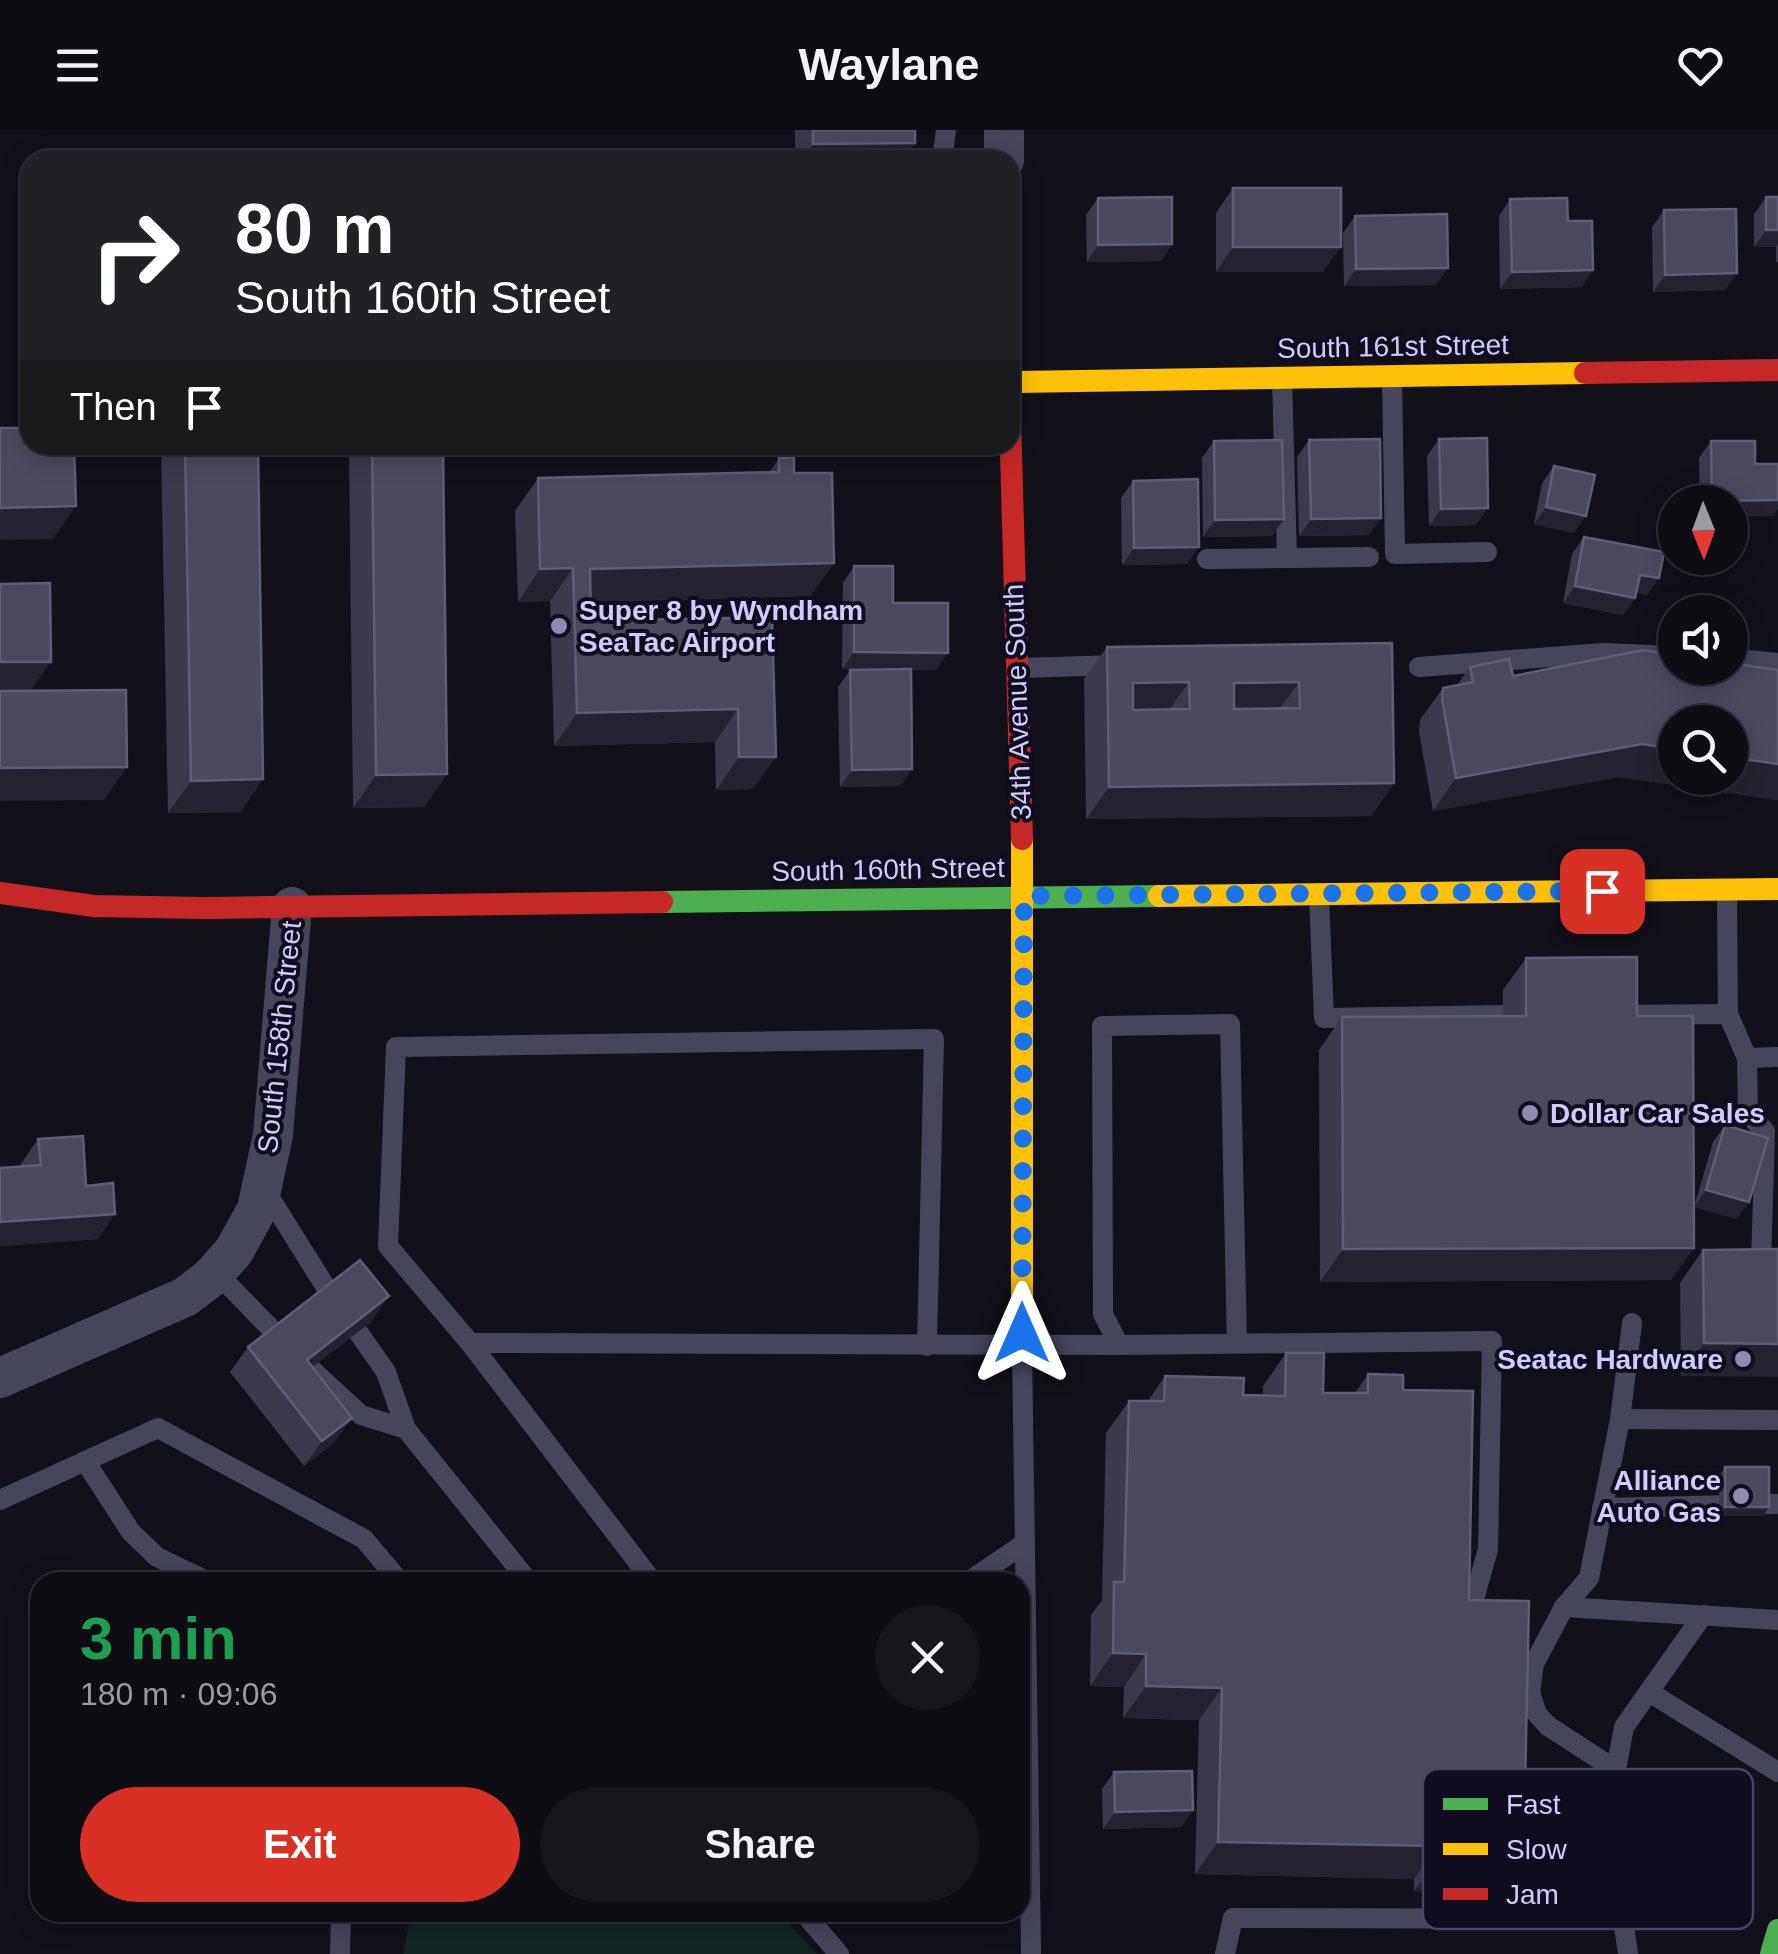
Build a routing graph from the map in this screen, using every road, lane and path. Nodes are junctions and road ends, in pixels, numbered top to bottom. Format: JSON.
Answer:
{"nodes":[{"id":1,"x":1778,"y":370,"type":"edge"},
{"id":2,"x":1392,"y":376,"type":"junction"},
{"id":3,"x":1282,"y":378,"type":"junction"},
{"id":4,"x":1020,"y":382,"type":"edge"},
{"id":5,"x":1011,"y":455,"type":"edge"},
{"id":6,"x":1487,"y":552,"type":"dead end"},
{"id":7,"x":1370,"y":557,"type":"dead end"},
{"id":8,"x":1288,"y":558,"type":"junction"},
{"id":9,"x":1207,"y":559,"type":"dead end"},
{"id":10,"x":1658,"y":655,"type":"edge"},
{"id":11,"x":1748,"y":660,"type":"edge"},
{"id":12,"x":1778,"y":663,"type":"edge"},
{"id":13,"x":1133,"y":664,"type":"edge"},
{"id":14,"x":1418,"y":667,"type":"dead end"},
{"id":15,"x":1016,"y":668,"type":"junction"},
{"id":16,"x":1778,"y":889,"type":"edge"},
{"id":17,"x":1727,"y":890,"type":"junction"},
{"id":18,"x":0,"y":893,"type":"edge"},
{"id":19,"x":1319,"y":894,"type":"junction"},
{"id":20,"x":1024,"y":896,"type":"junction"},
{"id":21,"x":292,"y":907,"type":"junction"},
{"id":22,"x":1728,"y":1014,"type":"junction"},
{"id":23,"x":1503,"y":1015,"type":"edge"},
{"id":24,"x":1614,"y":1015,"type":"edge"},
{"id":25,"x":1778,"y":1057,"type":"edge"},
{"id":26,"x":1746,"y":1058,"type":"junction"},
{"id":27,"x":262,"y":1185,"type":"junction"},
{"id":28,"x":1761,"y":1264,"type":"edge"},
{"id":29,"x":216,"y":1272,"type":"junction"},
{"id":30,"x":330,"y":1294,"type":"edge"},
{"id":31,"x":1632,"y":1323,"type":"dead end"},
{"id":32,"x":358,"y":1332,"type":"edge"},
{"id":33,"x":278,"y":1336,"type":"edge"},
{"id":34,"x":470,"y":1343,"type":"junction"},
{"id":35,"x":1237,"y":1344,"type":"junction"},
{"id":36,"x":926,"y":1346,"type":"junction"},
{"id":37,"x":1022,"y":1346,"type":"junction"},
{"id":38,"x":1119,"y":1346,"type":"junction"},
{"id":39,"x":310,"y":1368,"type":"edge"},
{"id":40,"x":0,"y":1378,"type":"edge"},
{"id":41,"x":1620,"y":1419,"type":"junction"},
{"id":42,"x":1778,"y":1420,"type":"edge"},
{"id":43,"x":406,"y":1430,"type":"junction"},
{"id":44,"x":84,"y":1461,"type":"junction"},
{"id":45,"x":0,"y":1500,"type":"edge"},
{"id":46,"x":1778,"y":1504,"type":"edge"},
{"id":47,"x":1602,"y":1508,"type":"junction"},
{"id":48,"x":1025,"y":1542,"type":"junction"},
{"id":49,"x":189,"y":1572,"type":"edge"},
{"id":50,"x":392,"y":1572,"type":"edge"},
{"id":51,"x":521,"y":1572,"type":"edge"},
{"id":52,"x":644,"y":1572,"type":"edge"},
{"id":53,"x":982,"y":1572,"type":"edge"},
{"id":54,"x":1025,"y":1572,"type":"edge"},
{"id":55,"x":1564,"y":1606,"type":"junction"},
{"id":56,"x":1703,"y":1615,"type":"junction"},
{"id":57,"x":1778,"y":1620,"type":"edge"},
{"id":58,"x":1468,"y":1621,"type":"edge"},
{"id":59,"x":1649,"y":1692,"type":"junction"},
{"id":60,"x":1614,"y":1769,"type":"edge"},
{"id":61,"x":1616,"y":1769,"type":"edge"},
{"id":62,"x":1778,"y":1772,"type":"edge"},
{"id":63,"x":1030,"y":1885,"type":"edge"},
{"id":64,"x":1423,"y":1919,"type":"edge"},
{"id":65,"x":341,"y":1922,"type":"edge"},
{"id":66,"x":812,"y":1922,"type":"edge"},
{"id":67,"x":1625,"y":1929,"type":"edge"},
{"id":68,"x":1778,"y":1930,"type":"edge"},
{"id":69,"x":340,"y":1954,"type":"edge"},
{"id":70,"x":839,"y":1954,"type":"edge"},
{"id":71,"x":1031,"y":1954,"type":"edge"},
{"id":72,"x":1225,"y":1954,"type":"edge"},
{"id":73,"x":1628,"y":1954,"type":"edge"},
{"id":74,"x":1771,"y":1954,"type":"edge"}],
"edges":[{"from":1,"to":2,"type":"main road","name":"South 161st Street"},
{"from":2,"to":3,"type":"main road","name":"South 161st Street"},
{"from":2,"to":6,"type":"lane"},
{"from":3,"to":4,"type":"main road","name":"South 161st Street"},
{"from":3,"to":8,"type":"lane"},
{"from":5,"to":15,"type":"main road","name":"34th Avenue South"},
{"from":7,"to":8,"type":"lane"},
{"from":8,"to":9,"type":"lane"},
{"from":10,"to":14,"type":"lane"},
{"from":11,"to":12,"type":"lane"},
{"from":13,"to":15,"type":"lane"},
{"from":15,"to":20,"type":"main road","name":"34th Avenue South"},
{"from":16,"to":17,"type":"main road","name":"South 160th Street"},
{"from":17,"to":19,"type":"main road","name":"South 160th Street"},
{"from":17,"to":22,"type":"lane"},
{"from":18,"to":21,"type":"main road","name":"South 160th Street"},
{"from":19,"to":20,"type":"main road","name":"South 160th Street"},
{"from":19,"to":23,"type":"lane"},
{"from":20,"to":21,"type":"main road","name":"South 160th Street"},
{"from":20,"to":37,"type":"main road","name":"34th Avenue South"},
{"from":21,"to":27,"type":"street","name":"South 158th Street"},
{"from":22,"to":24,"type":"lane"},
{"from":22,"to":26,"type":"lane"},
{"from":25,"to":26,"type":"lane"},
{"from":26,"to":28,"type":"lane"},
{"from":27,"to":29,"type":"street","name":"South 158th Street"},
{"from":27,"to":30,"type":"lane"},
{"from":29,"to":33,"type":"lane"},
{"from":29,"to":40,"type":"street","name":"South 158th Street"},
{"from":31,"to":41,"type":"lane"},
{"from":32,"to":43,"type":"lane"},
{"from":34,"to":36,"type":"lane"},
{"from":34,"to":36,"type":"lane"},
{"from":34,"to":52,"type":"lane"},
{"from":35,"to":38,"type":"lane"},
{"from":35,"to":38,"type":"lane"},
{"from":35,"to":58,"type":"lane"},
{"from":36,"to":37,"type":"lane"},
{"from":37,"to":38,"type":"lane"},
{"from":37,"to":48,"type":"lane"},
{"from":39,"to":43,"type":"lane"},
{"from":41,"to":42,"type":"lane"},
{"from":41,"to":47,"type":"lane"},
{"from":43,"to":51,"type":"lane"},
{"from":44,"to":45,"type":"lane"},
{"from":44,"to":49,"type":"lane"},
{"from":44,"to":50,"type":"lane"},
{"from":46,"to":47,"type":"lane"},
{"from":47,"to":55,"type":"lane"},
{"from":48,"to":53,"type":"lane"},
{"from":48,"to":54,"type":"lane"},
{"from":55,"to":56,"type":"lane"},
{"from":55,"to":60,"type":"lane"},
{"from":56,"to":57,"type":"lane"},
{"from":56,"to":59,"type":"lane"},
{"from":59,"to":61,"type":"lane"},
{"from":59,"to":62,"type":"lane"},
{"from":63,"to":71,"type":"lane"},
{"from":64,"to":72,"type":"lane"},
{"from":65,"to":69,"type":"lane"},
{"from":66,"to":70,"type":"lane"},
{"from":67,"to":73,"type":"lane"},
{"from":68,"to":74,"type":"main road"}]}
